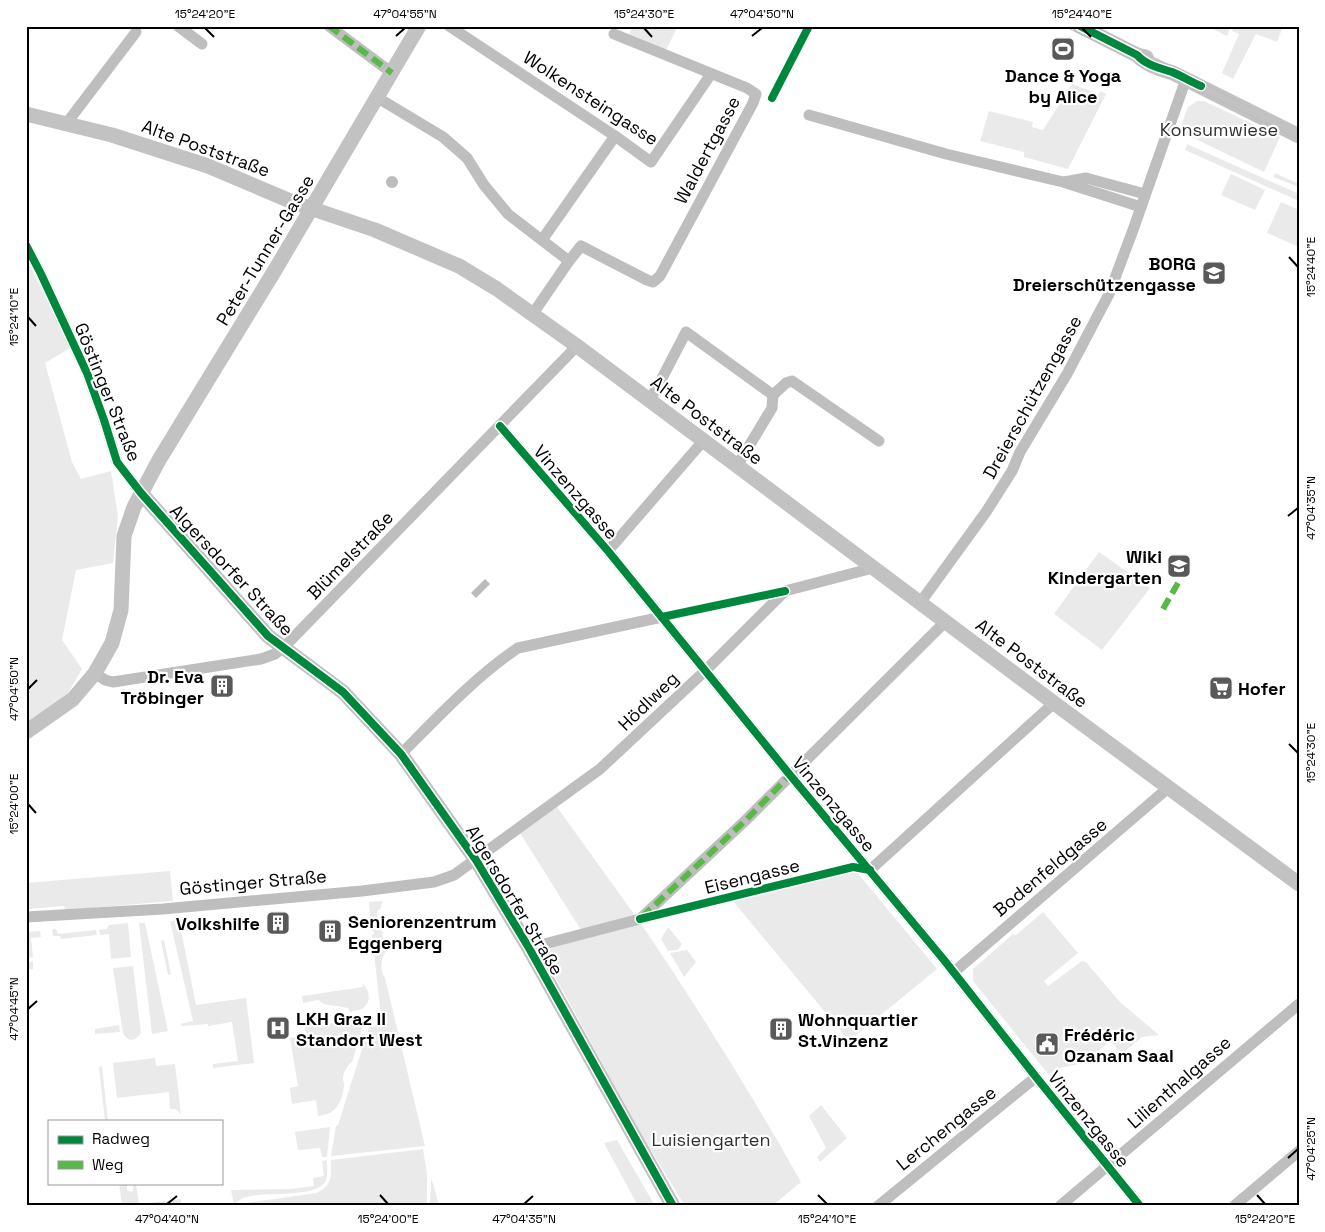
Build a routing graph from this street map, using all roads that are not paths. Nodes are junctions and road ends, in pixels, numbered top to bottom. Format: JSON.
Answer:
{"nodes":[{"id":1,"x":178,"y":26,"type":"edge"},
{"id":2,"x":329,"y":26,"type":"edge"},
{"id":3,"x":419,"y":26,"type":"edge"},
{"id":4,"x":449,"y":26,"type":"edge"},
{"id":5,"x":1080,"y":26,"type":"edge"},
{"id":6,"x":136,"y":32,"type":"dead end"},
{"id":7,"x":614,"y":34,"type":"dead end"},
{"id":8,"x":202,"y":44,"type":"dead end"},
{"id":9,"x":392,"y":73,"type":"junction"},
{"id":10,"x":711,"y":74,"type":"junction"},
{"id":11,"x":1186,"y":79,"type":"junction"},
{"id":12,"x":378,"y":98,"type":"junction"},
{"id":13,"x":26,"y":114,"type":"edge"},
{"id":14,"x":809,"y":115,"type":"dead end"},
{"id":15,"x":66,"y":124,"type":"junction"},
{"id":16,"x":615,"y":136,"type":"junction"},
{"id":17,"x":1299,"y":136,"type":"edge"},
{"id":18,"x":1063,"y":182,"type":"junction"},
{"id":19,"x":1146,"y":194,"type":"junction"},
{"id":20,"x":1141,"y":207,"type":"junction"},
{"id":21,"x":312,"y":208,"type":"junction"},
{"id":22,"x":542,"y":240,"type":"junction"},
{"id":23,"x":26,"y":245,"type":"edge"},
{"id":24,"x":569,"y":261,"type":"junction"},
{"id":25,"x":532,"y":315,"type":"junction"},
{"id":26,"x":577,"y":346,"type":"junction"},
{"id":27,"x":773,"y":395,"type":"junction"},
{"id":28,"x":648,"y":400,"type":"junction"},
{"id":29,"x":500,"y":426,"type":"junction"},
{"id":30,"x":704,"y":440,"type":"junction"},
{"id":31,"x":880,"y":441,"type":"dead end"},
{"id":32,"x":737,"y":466,"type":"junction"},
{"id":33,"x":141,"y":493,"type":"junction"},
{"id":34,"x":608,"y":551,"type":"junction"},
{"id":35,"x":873,"y":568,"type":"junction"},
{"id":36,"x":920,"y":603,"type":"junction"},
{"id":37,"x":662,"y":617,"type":"junction"},
{"id":38,"x":946,"y":621,"type":"junction"},
{"id":39,"x":283,"y":648,"type":"junction"},
{"id":40,"x":706,"y":670,"type":"junction"},
{"id":41,"x":96,"y":673,"type":"junction"},
{"id":42,"x":1054,"y":703,"type":"junction"},
{"id":43,"x":26,"y":732,"type":"edge"},
{"id":44,"x":401,"y":754,"type":"junction"},
{"id":45,"x":790,"y":775,"type":"junction"},
{"id":46,"x":1168,"y":788,"type":"junction"},
{"id":47,"x":476,"y":860,"type":"junction"},
{"id":48,"x":870,"y":870,"type":"junction"},
{"id":49,"x":1299,"y":884,"type":"edge"},
{"id":50,"x":26,"y":917,"type":"edge"},
{"id":51,"x":529,"y":948,"type":"junction"},
{"id":52,"x":954,"y":972,"type":"junction"},
{"id":53,"x":1299,"y":1004,"type":"edge"},
{"id":54,"x":1036,"y":1077,"type":"junction"},
{"id":55,"x":1299,"y":1151,"type":"edge"},
{"id":56,"x":1108,"y":1166,"type":"junction"},
{"id":57,"x":673,"y":1206,"type":"edge"},
{"id":58,"x":878,"y":1206,"type":"edge"},
{"id":59,"x":1060,"y":1206,"type":"edge"},
{"id":60,"x":1140,"y":1206,"type":"edge"},
{"id":61,"x":1234,"y":1206,"type":"edge"}],
"edges":[{"from":1,"to":8,"type":"street"},
{"from":2,"to":9,"type":"street"},
{"from":3,"to":9,"type":"main road","name":"Peter-Tunner-Gasse"},
{"from":4,"to":16,"type":"street","name":"Wolkensteingasse"},
{"from":5,"to":11,"type":"main road"},
{"from":6,"to":15,"type":"street"},
{"from":7,"to":10,"type":"street"},
{"from":9,"to":12,"type":"main road","name":"Peter-Tunner-Gasse"},
{"from":10,"to":16,"type":"street","name":"Wolkensteingasse"},
{"from":10,"to":24,"type":"street","name":"Waldertgasse"},
{"from":11,"to":17,"type":"main road"},
{"from":11,"to":19,"type":"street","name":"Dreierschützengasse"},
{"from":12,"to":21,"type":"main road","name":"Peter-Tunner-Gasse"},
{"from":12,"to":22,"type":"street"},
{"from":13,"to":15,"type":"main road","name":"Alte Poststraße"},
{"from":14,"to":18,"type":"street"},
{"from":15,"to":21,"type":"main road","name":"Alte Poststraße"},
{"from":16,"to":22,"type":"street"},
{"from":18,"to":19,"type":"street"},
{"from":18,"to":20,"type":"street"},
{"from":19,"to":20,"type":"street","name":"Dreierschützengasse"},
{"from":20,"to":36,"type":"street","name":"Dreierschützengasse"},
{"from":21,"to":25,"type":"main road","name":"Alte Poststraße"},
{"from":21,"to":33,"type":"main road","name":"Peter-Tunner-Gasse"},
{"from":22,"to":24,"type":"street"},
{"from":23,"to":33,"type":"street","name":"Göstinger Straße"},
{"from":24,"to":25,"type":"street","name":"Waldertgasse"},
{"from":25,"to":26,"type":"main road","name":"Alte Poststraße"},
{"from":26,"to":28,"type":"main road","name":"Alte Poststraße"},
{"from":26,"to":29,"type":"street","name":"Blümelstraße"},
{"from":27,"to":28,"type":"street"},
{"from":27,"to":31,"type":"street"},
{"from":27,"to":32,"type":"street"},
{"from":28,"to":30,"type":"main road","name":"Alte Poststraße"},
{"from":29,"to":34,"type":"street","name":"Vinzenzgasse"},
{"from":29,"to":39,"type":"street","name":"Blümelstraße"},
{"from":30,"to":32,"type":"main road","name":"Alte Poststraße"},
{"from":30,"to":34,"type":"street"},
{"from":32,"to":35,"type":"main road","name":"Alte Poststraße"},
{"from":33,"to":39,"type":"main road","name":"Algersdorfer Straße"},
{"from":33,"to":41,"type":"main road"},
{"from":34,"to":37,"type":"street","name":"Vinzenzgasse"},
{"from":35,"to":36,"type":"main road","name":"Alte Poststraße"},
{"from":35,"to":40,"type":"street","name":"Hödlweg"},
{"from":36,"to":38,"type":"main road","name":"Alte Poststraße"},
{"from":37,"to":40,"type":"street","name":"Vinzenzgasse"},
{"from":37,"to":44,"type":"street"},
{"from":38,"to":42,"type":"main road","name":"Alte Poststraße"},
{"from":38,"to":45,"type":"street"},
{"from":39,"to":41,"type":"street","name":"Blümelstraße"},
{"from":39,"to":44,"type":"main road","name":"Algersdorfer Straße"},
{"from":40,"to":45,"type":"street","name":"Vinzenzgasse"},
{"from":40,"to":47,"type":"street","name":"Hödlweg"},
{"from":41,"to":43,"type":"main road"},
{"from":42,"to":46,"type":"main road","name":"Alte Poststraße"},
{"from":42,"to":48,"type":"street"},
{"from":44,"to":47,"type":"main road","name":"Algersdorfer Straße"},
{"from":45,"to":48,"type":"street","name":"Vinzenzgasse"},
{"from":45,"to":51,"type":"street"},
{"from":46,"to":49,"type":"main road","name":"Alte Poststraße"},
{"from":46,"to":52,"type":"street","name":"Bodenfeldgasse"},
{"from":47,"to":50,"type":"street","name":"Göstinger Straße"},
{"from":47,"to":51,"type":"main road","name":"Algersdorfer Straße"},
{"from":48,"to":52,"type":"street","name":"Vinzenzgasse"},
{"from":51,"to":57,"type":"main road","name":"Algersdorfer Straße"},
{"from":52,"to":54,"type":"street","name":"Vinzenzgasse"},
{"from":53,"to":56,"type":"street","name":"Lilienthalgasse"},
{"from":54,"to":56,"type":"street","name":"Vinzenzgasse"},
{"from":54,"to":58,"type":"street","name":"Lerchengasse"},
{"from":55,"to":61,"type":"street"},
{"from":56,"to":59,"type":"street","name":"Lilienthalgasse"},
{"from":56,"to":60,"type":"street","name":"Vinzenzgasse"}]}
